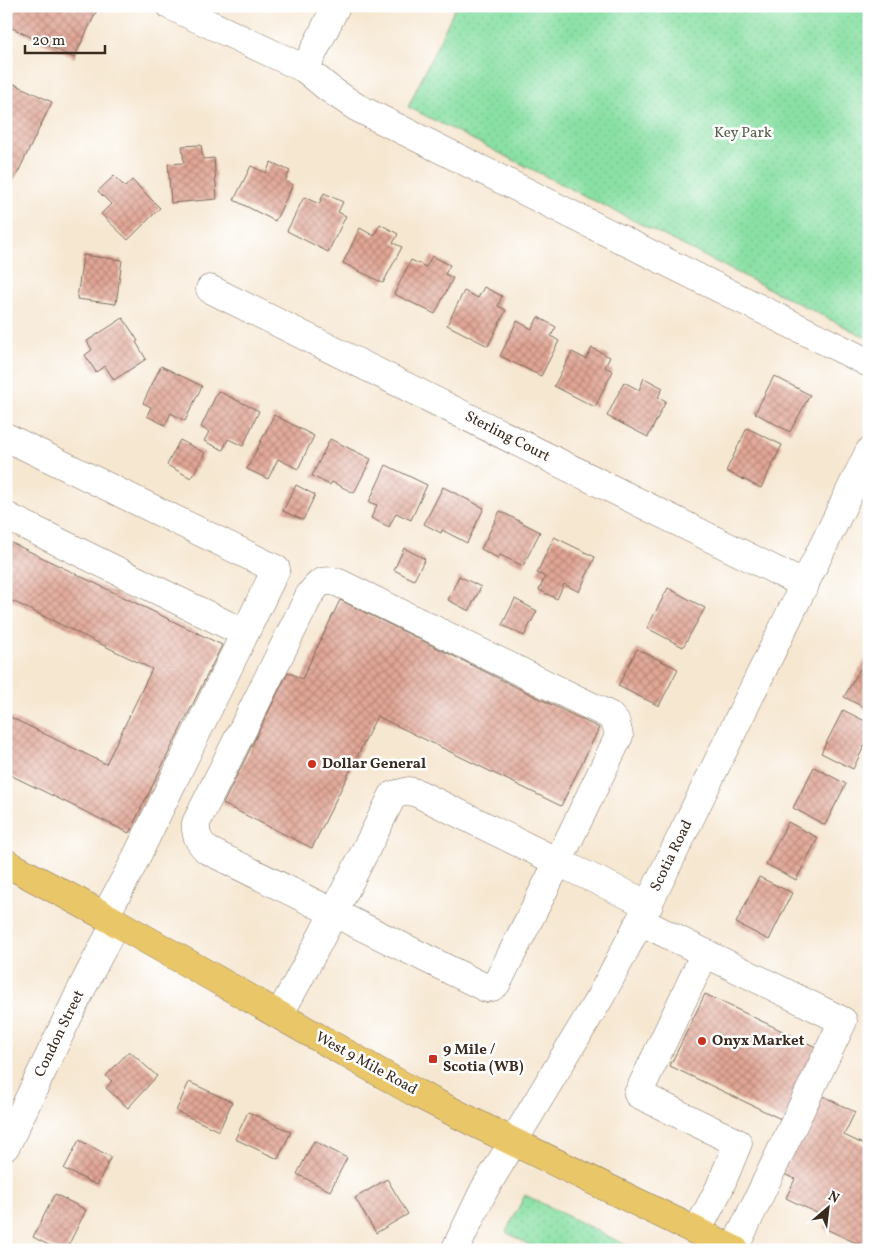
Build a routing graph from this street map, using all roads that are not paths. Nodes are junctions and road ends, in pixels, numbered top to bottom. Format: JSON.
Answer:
{"nodes":[{"id":1,"x":171,"y":6,"type":"edge"},
{"id":2,"x":336,"y":6,"type":"edge"},
{"id":3,"x":305,"y":69,"type":"junction"},
{"id":4,"x":210,"y":289,"type":"dead end"},
{"id":5,"x":869,"y":363,"type":"edge"},
{"id":6,"x":6,"y":437,"type":"edge"},
{"id":7,"x":869,"y":452,"type":"edge"},
{"id":8,"x":6,"y":516,"type":"edge"},
{"id":9,"x":805,"y":585,"type":"junction"},
{"id":10,"x":244,"y":633,"type":"junction"},
{"id":11,"x":558,"y":862,"type":"junction"},
{"id":12,"x":6,"y":863,"type":"edge"},
{"id":13,"x":334,"y":913,"type":"junction"},
{"id":14,"x":644,"y":913,"type":"junction"},
{"id":15,"x":111,"y":919,"type":"junction"},
{"id":16,"x":705,"y":953,"type":"junction"},
{"id":17,"x":279,"y":1015,"type":"junction"},
{"id":18,"x":513,"y":1141,"type":"junction"},
{"id":19,"x":6,"y":1146,"type":"edge"},
{"id":20,"x":698,"y":1231,"type":"junction"},
{"id":21,"x":734,"y":1249,"type":"edge"},
{"id":22,"x":455,"y":1250,"type":"edge"}],
"edges":[{"from":1,"to":3,"type":"street"},
{"from":2,"to":3,"type":"street"},
{"from":3,"to":5,"type":"street"},
{"from":4,"to":9,"type":"street","name":"Sterling Court"},
{"from":6,"to":10,"type":"street","name":"Condon Street"},
{"from":7,"to":9,"type":"street","name":"Scotia Road"},
{"from":8,"to":10,"type":"street"},
{"from":9,"to":14,"type":"street","name":"Scotia Road"},
{"from":10,"to":15,"type":"street","name":"Condon Street"},
{"from":11,"to":13,"type":"street"},
{"from":11,"to":13,"type":"street"},
{"from":11,"to":13,"type":"street"},
{"from":11,"to":14,"type":"street"},
{"from":12,"to":15,"type":"main road","name":"West 9 Mile Road"},
{"from":13,"to":17,"type":"street"},
{"from":14,"to":16,"type":"street"},
{"from":14,"to":18,"type":"street","name":"Scotia Road"},
{"from":15,"to":17,"type":"main road","name":"West 9 Mile Road"},
{"from":15,"to":19,"type":"street","name":"Condon Street"},
{"from":16,"to":20,"type":"street"},
{"from":16,"to":21,"type":"street"},
{"from":17,"to":18,"type":"main road","name":"West 9 Mile Road"},
{"from":18,"to":20,"type":"main road","name":"West 9 Mile Road"},
{"from":18,"to":22,"type":"street","name":"Scotia Road"},
{"from":20,"to":21,"type":"main road","name":"West 9 Mile Road"}]}
